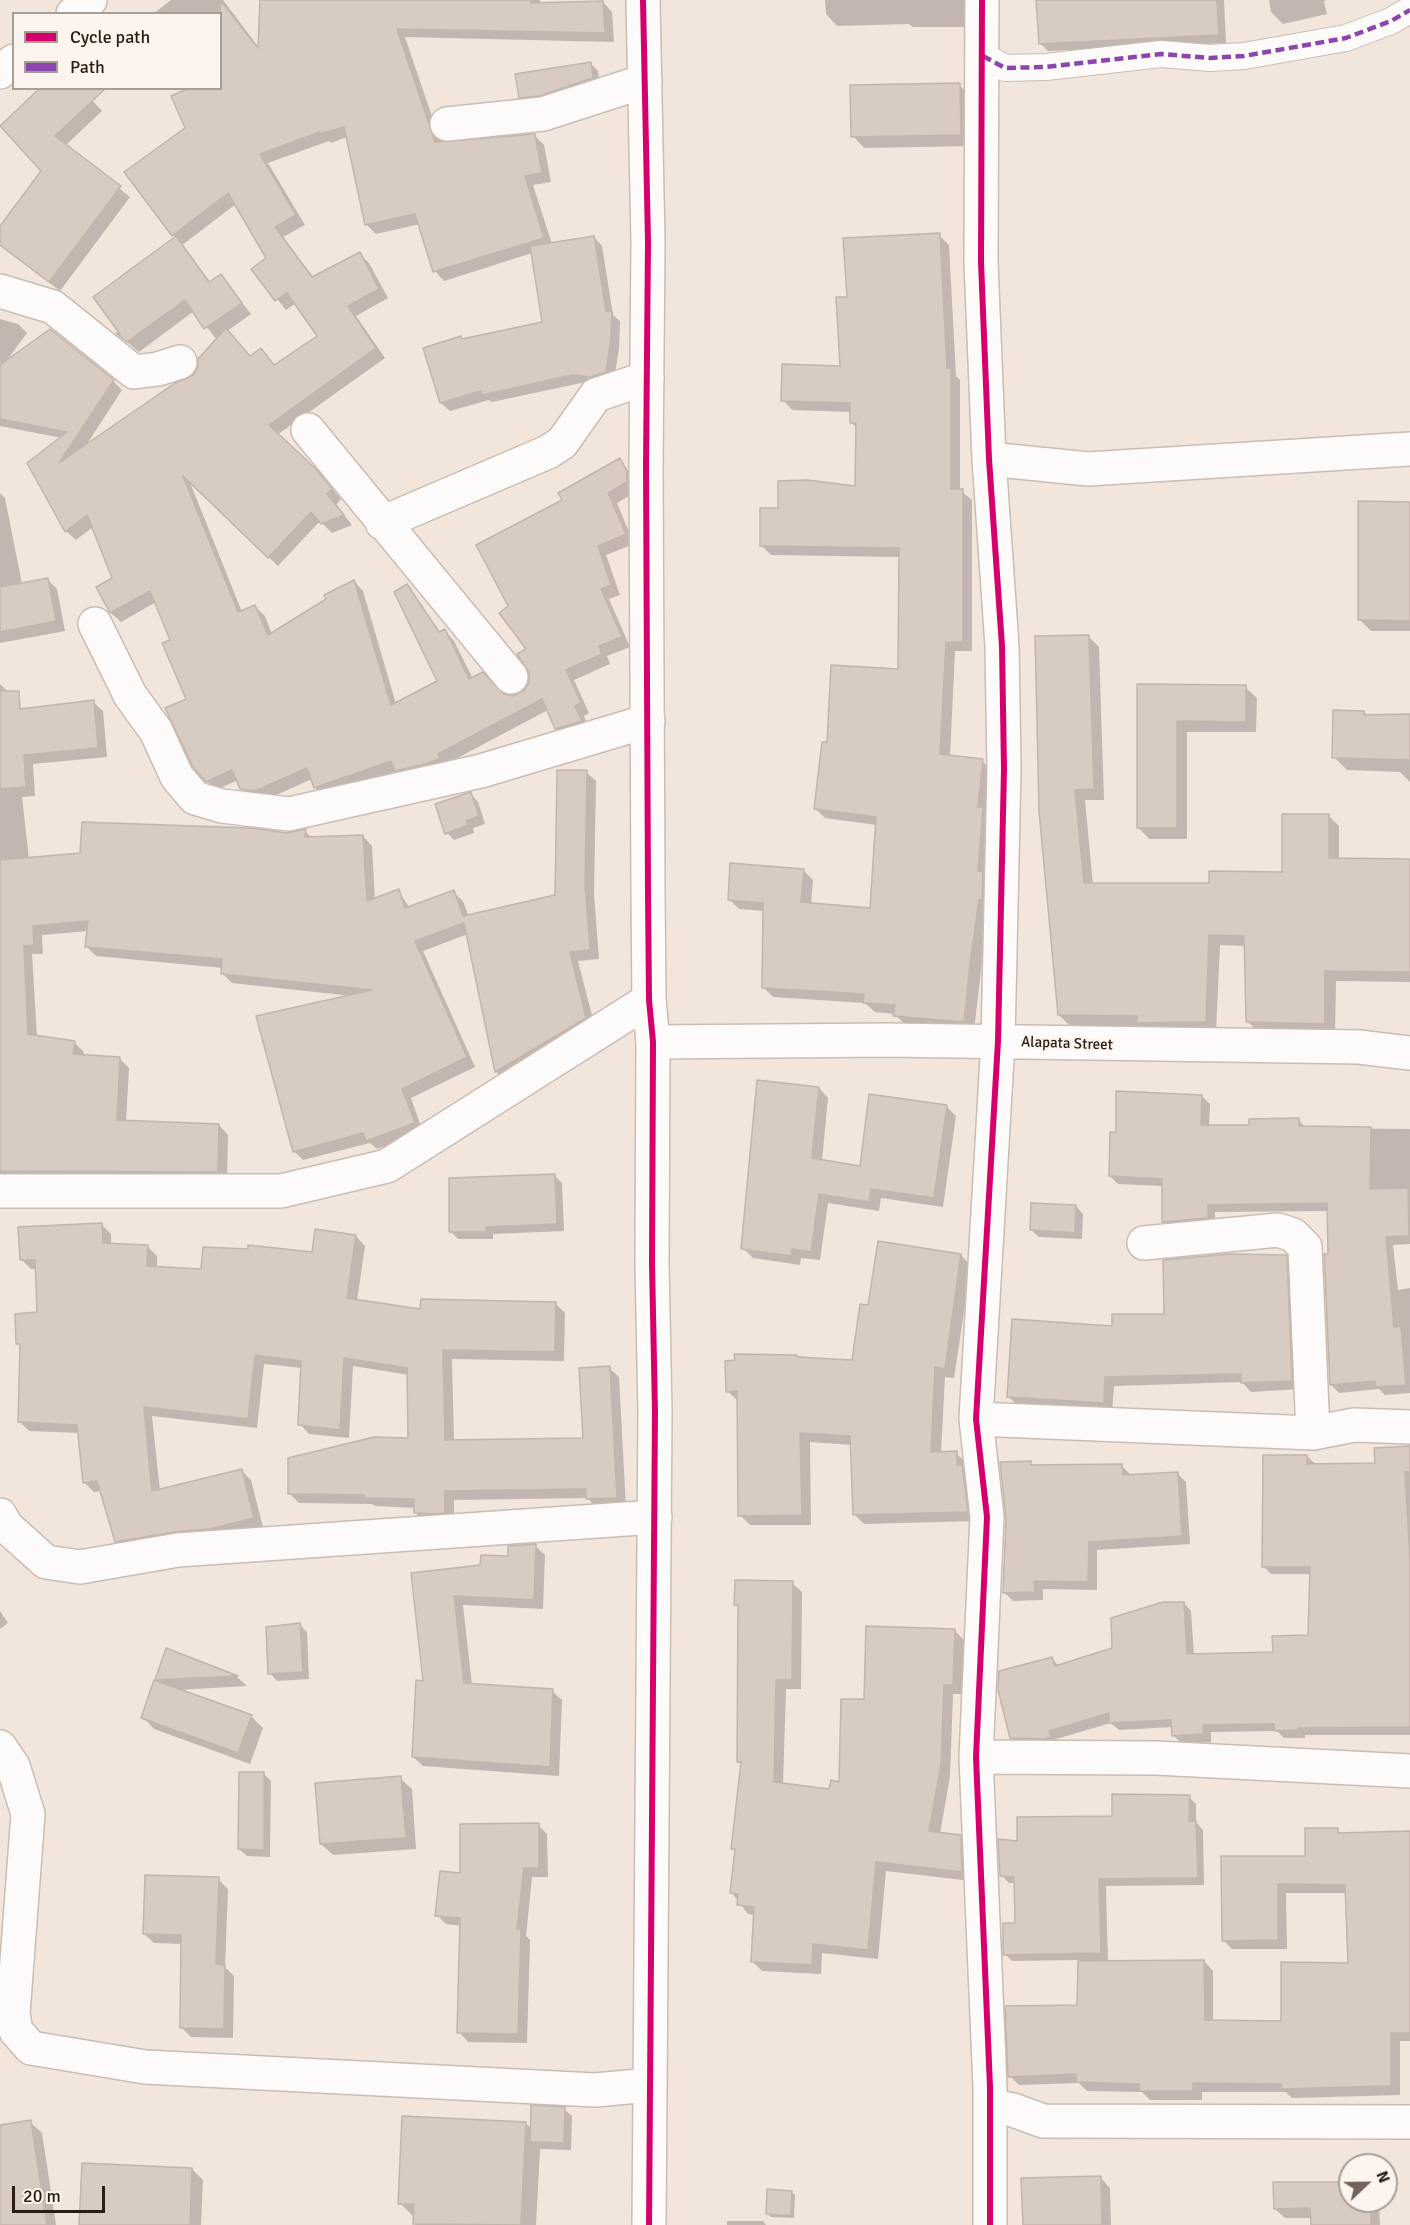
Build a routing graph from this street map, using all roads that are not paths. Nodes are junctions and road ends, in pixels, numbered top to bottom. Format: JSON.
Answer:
{"nodes":[{"id":1,"x":90,"y":0,"type":"edge"},
{"id":2,"x":643,"y":0,"type":"edge"},
{"id":3,"x":982,"y":0,"type":"edge"},
{"id":4,"x":1410,"y":10,"type":"edge"},
{"id":5,"x":75,"y":12,"type":"edge"},
{"id":6,"x":983,"y":56,"type":"junction"},
{"id":7,"x":12,"y":63,"type":"edge"},
{"id":8,"x":0,"y":72,"type":"edge"},
{"id":9,"x":645,"y":81,"type":"junction"},
{"id":10,"x":447,"y":124,"type":"dead end"},
{"id":11,"x":0,"y":291,"type":"edge"},
{"id":12,"x":180,"y":362,"type":"dead end"},
{"id":13,"x":647,"y":378,"type":"junction"},
{"id":14,"x":308,"y":430,"type":"dead end"},
{"id":15,"x":1410,"y":449,"type":"edge"},
{"id":16,"x":989,"y":459,"type":"junction"},
{"id":17,"x":382,"y":524,"type":"junction"},
{"id":18,"x":95,"y":624,"type":"dead end"},
{"id":19,"x":511,"y":677,"type":"dead end"},
{"id":20,"x":648,"y":721,"type":"junction"},
{"id":21,"x":649,"y":1000,"type":"junction"},
{"id":22,"x":998,"y":1041,"type":"junction"},
{"id":23,"x":653,"y":1042,"type":"junction"},
{"id":24,"x":1410,"y":1053,"type":"edge"},
{"id":25,"x":0,"y":1191,"type":"edge"},
{"id":26,"x":1144,"y":1243,"type":"dead end"},
{"id":27,"x":976,"y":1419,"type":"junction"},
{"id":28,"x":1410,"y":1427,"type":"edge"},
{"id":29,"x":1313,"y":1433,"type":"junction"},
{"id":30,"x":0,"y":1515,"type":"edge"},
{"id":31,"x":655,"y":1518,"type":"junction"},
{"id":32,"x":0,"y":1747,"type":"edge"},
{"id":33,"x":976,"y":1757,"type":"junction"},
{"id":34,"x":1410,"y":1771,"type":"edge"},
{"id":35,"x":649,"y":2085,"type":"junction"},
{"id":36,"x":990,"y":2106,"type":"junction"},
{"id":37,"x":1410,"y":2122,"type":"edge"},
{"id":38,"x":649,"y":2225,"type":"edge"},
{"id":39,"x":990,"y":2225,"type":"edge"}],
"edges":[{"from":1,"to":5,"type":"street"},
{"from":2,"to":9,"type":"street"},
{"from":3,"to":6,"type":"street"},
{"from":4,"to":6,"type":"street"},
{"from":6,"to":16,"type":"street"},
{"from":7,"to":8,"type":"street"},
{"from":9,"to":10,"type":"street"},
{"from":9,"to":13,"type":"street"},
{"from":11,"to":12,"type":"street"},
{"from":13,"to":17,"type":"street"},
{"from":13,"to":20,"type":"street"},
{"from":14,"to":17,"type":"street"},
{"from":15,"to":16,"type":"street"},
{"from":16,"to":22,"type":"street"},
{"from":17,"to":19,"type":"street"},
{"from":18,"to":20,"type":"street"},
{"from":20,"to":21,"type":"street"},
{"from":21,"to":23,"type":"street"},
{"from":21,"to":25,"type":"street"},
{"from":22,"to":23,"type":"street","name":"Alapata Street"},
{"from":22,"to":24,"type":"street","name":"Alapata Street"},
{"from":22,"to":27,"type":"street"},
{"from":23,"to":31,"type":"street"},
{"from":26,"to":29,"type":"street"},
{"from":27,"to":29,"type":"street"},
{"from":27,"to":33,"type":"street"},
{"from":28,"to":29,"type":"street"},
{"from":30,"to":31,"type":"street"},
{"from":31,"to":35,"type":"street"},
{"from":32,"to":35,"type":"street"},
{"from":33,"to":34,"type":"street"},
{"from":33,"to":36,"type":"street"},
{"from":35,"to":38,"type":"street"},
{"from":36,"to":37,"type":"street"},
{"from":36,"to":39,"type":"street"}]}
